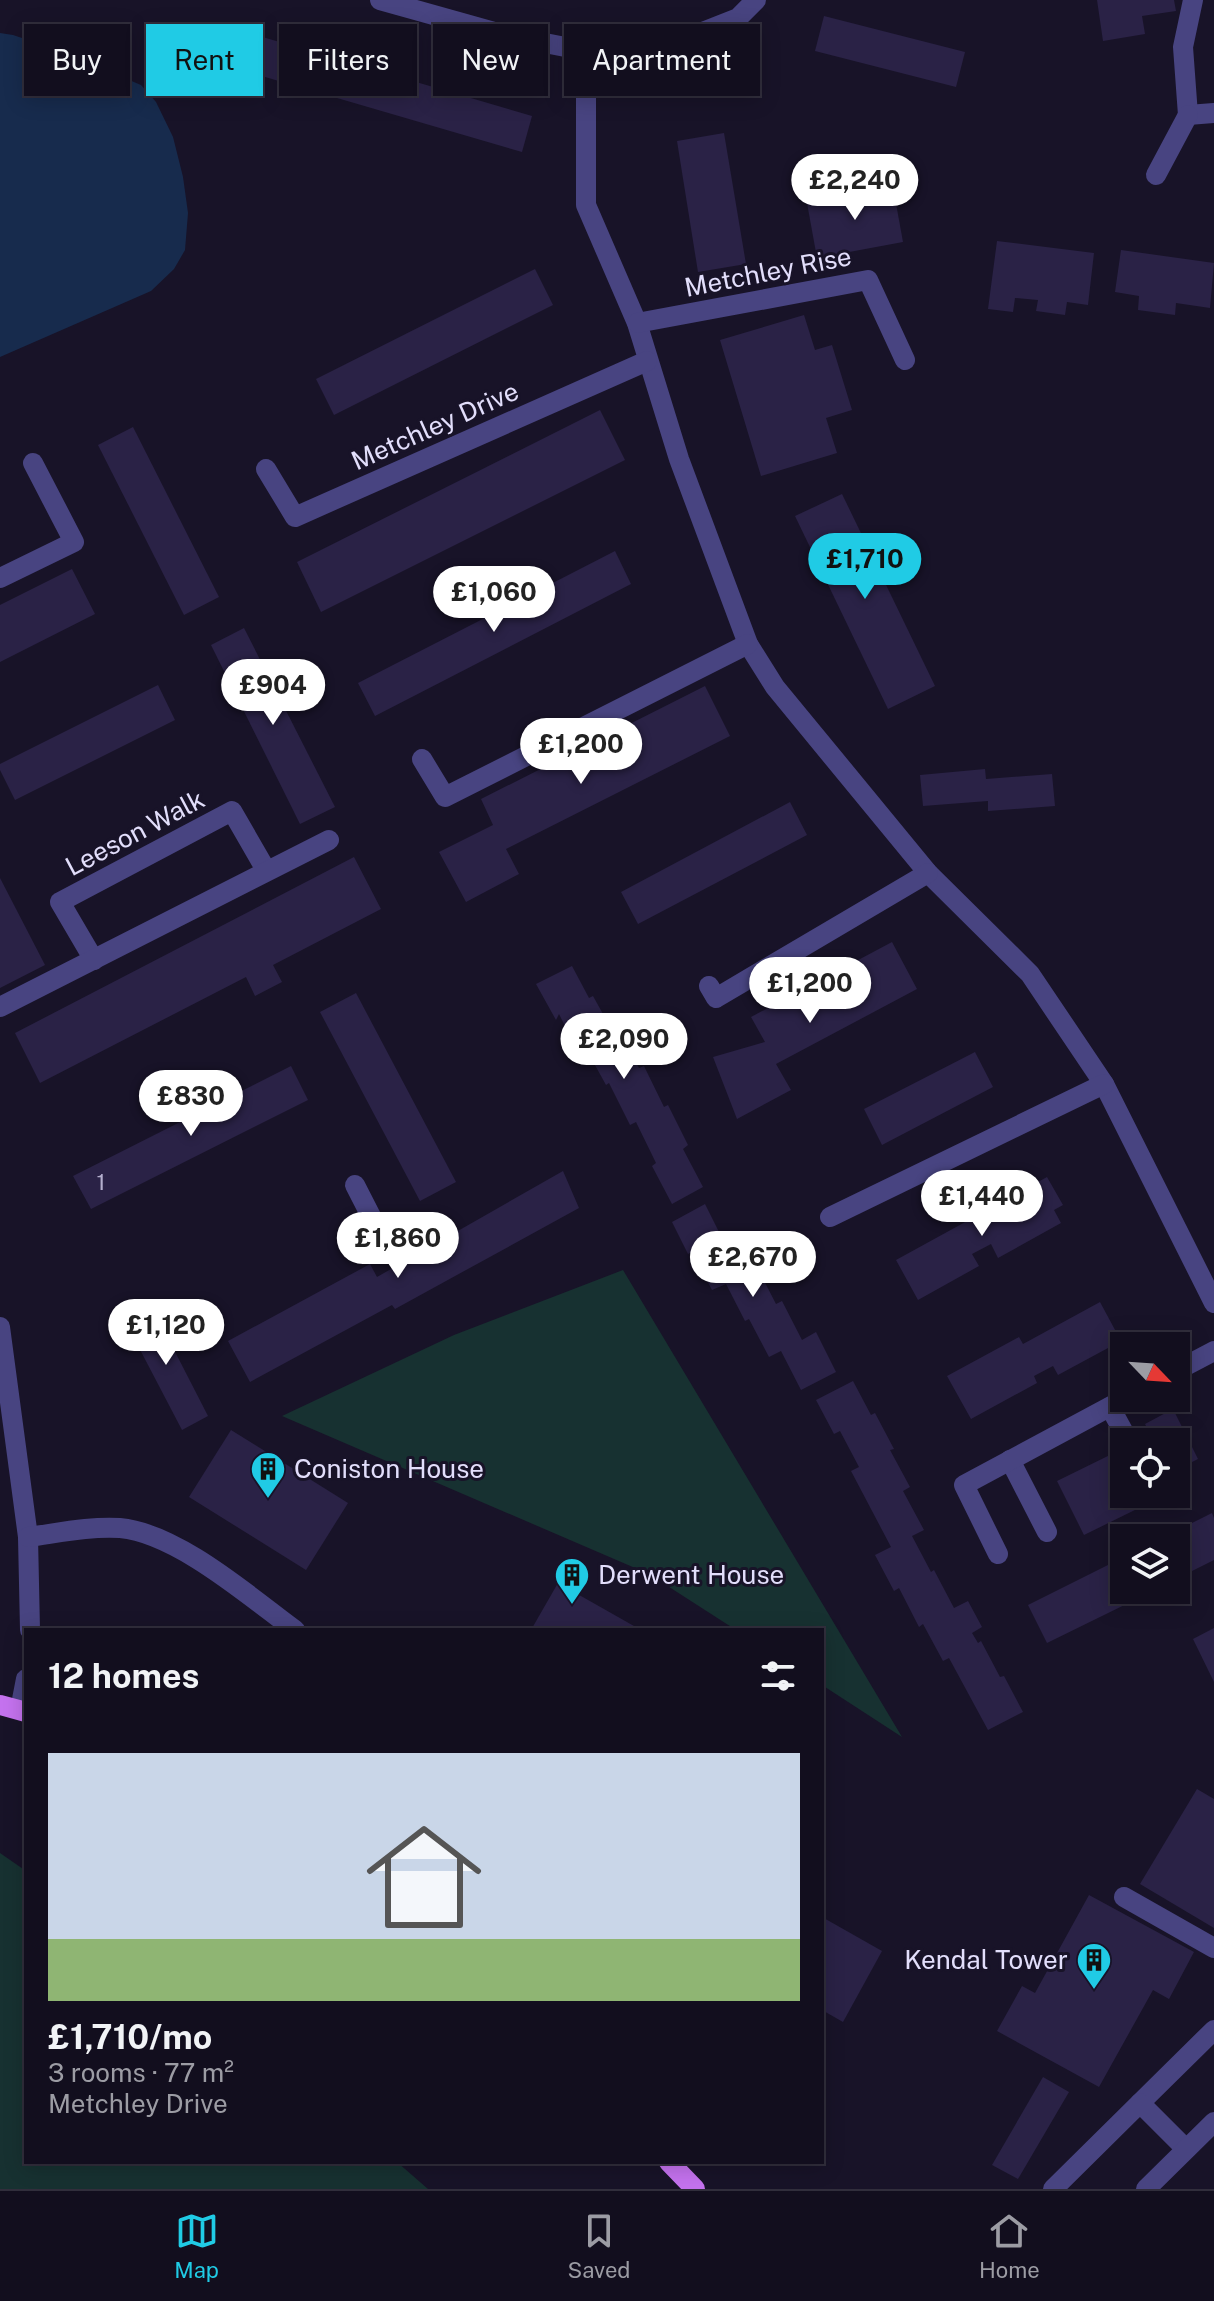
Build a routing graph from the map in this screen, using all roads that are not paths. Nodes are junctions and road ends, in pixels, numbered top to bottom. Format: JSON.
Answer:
{"nodes":[{"id":1,"x":380,"y":0,"type":"edge"},
{"id":2,"x":756,"y":0,"type":"edge"},
{"id":3,"x":1193,"y":0,"type":"edge"},
{"id":4,"x":723,"y":24,"type":"edge"},
{"id":5,"x":564,"y":47,"type":"edge"},
{"id":6,"x":586,"y":96,"type":"edge"},
{"id":7,"x":1214,"y":113,"type":"edge"},
{"id":8,"x":1188,"y":115,"type":"junction"},
{"id":9,"x":1156,"y":175,"type":"dead end"},
{"id":10,"x":637,"y":323,"type":"junction"},
{"id":11,"x":905,"y":360,"type":"dead end"},
{"id":12,"x":647,"y":361,"type":"junction"},
{"id":13,"x":33,"y":463,"type":"dead end"},
{"id":14,"x":266,"y":469,"type":"dead end"},
{"id":15,"x":0,"y":578,"type":"edge"},
{"id":16,"x":748,"y":644,"type":"junction"},
{"id":17,"x":422,"y":759,"type":"dead end"},
{"id":18,"x":329,"y":840,"type":"dead end"},
{"id":19,"x":266,"y":870,"type":"junction"},
{"id":20,"x":928,"y":873,"type":"junction"},
{"id":21,"x":94,"y":960,"type":"junction"},
{"id":22,"x":709,"y":986,"type":"dead end"},
{"id":23,"x":0,"y":1007,"type":"edge"},
{"id":24,"x":1104,"y":1084,"type":"junction"},
{"id":25,"x":355,"y":1185,"type":"dead end"},
{"id":26,"x":830,"y":1217,"type":"dead end"},
{"id":27,"x":377,"y":1228,"type":"dead end"},
{"id":28,"x":1214,"y":1303,"type":"edge"},
{"id":29,"x":0,"y":1327,"type":"edge"},
{"id":30,"x":1214,"y":1351,"type":"edge"},
{"id":31,"x":1190,"y":1364,"type":"edge"},
{"id":32,"x":1110,"y":1406,"type":"edge"},
{"id":33,"x":1010,"y":1460,"type":"junction"},
{"id":34,"x":1047,"y":1532,"type":"dead end"},
{"id":35,"x":28,"y":1537,"type":"junction"},
{"id":36,"x":998,"y":1554,"type":"dead end"},
{"id":37,"x":30,"y":1628,"type":"edge"},
{"id":38,"x":292,"y":1628,"type":"edge"},
{"id":39,"x":24,"y":1684,"type":"edge"},
{"id":40,"x":15,"y":1709,"type":"edge"},
{"id":41,"x":1124,"y":1897,"type":"dead end"},
{"id":42,"x":1214,"y":1948,"type":"edge"},
{"id":43,"x":1214,"y":2030,"type":"edge"},
{"id":44,"x":1140,"y":2103,"type":"junction"},
{"id":45,"x":1214,"y":2122,"type":"edge"},
{"id":46,"x":1186,"y":2149,"type":"junction"},
{"id":47,"x":671,"y":2164,"type":"edge"},
{"id":48,"x":1159,"y":2185,"type":"edge"},
{"id":49,"x":695,"y":2189,"type":"edge"},
{"id":50,"x":1053,"y":2189,"type":"edge"}],
"edges":[{"from":1,"to":5,"type":"street"},
{"from":2,"to":4,"type":"street"},
{"from":3,"to":8,"type":"street"},
{"from":6,"to":10,"type":"street"},
{"from":7,"to":8,"type":"street"},
{"from":8,"to":9,"type":"street"},
{"from":10,"to":11,"type":"street","name":"Metchley Rise"},
{"from":10,"to":12,"type":"street"},
{"from":12,"to":14,"type":"street","name":"Metchley Drive"},
{"from":12,"to":16,"type":"street"},
{"from":13,"to":15,"type":"street"},
{"from":16,"to":17,"type":"street"},
{"from":16,"to":20,"type":"street"},
{"from":18,"to":19,"type":"street"},
{"from":19,"to":21,"type":"street"},
{"from":19,"to":21,"type":"street","name":"Leeson Walk"},
{"from":20,"to":22,"type":"street"},
{"from":20,"to":24,"type":"street"},
{"from":21,"to":23,"type":"street"},
{"from":24,"to":26,"type":"street"},
{"from":24,"to":28,"type":"street"},
{"from":25,"to":27,"type":"street"},
{"from":29,"to":35,"type":"street"},
{"from":30,"to":31,"type":"street"},
{"from":32,"to":33,"type":"street"},
{"from":33,"to":34,"type":"street"},
{"from":33,"to":36,"type":"street"},
{"from":35,"to":37,"type":"street"},
{"from":35,"to":38,"type":"street"},
{"from":39,"to":40,"type":"street"},
{"from":41,"to":42,"type":"street"},
{"from":43,"to":44,"type":"street"},
{"from":44,"to":46,"type":"street"},
{"from":44,"to":50,"type":"street"},
{"from":45,"to":46,"type":"street"},
{"from":46,"to":48,"type":"street"},
{"from":47,"to":49,"type":"main road"}]}
